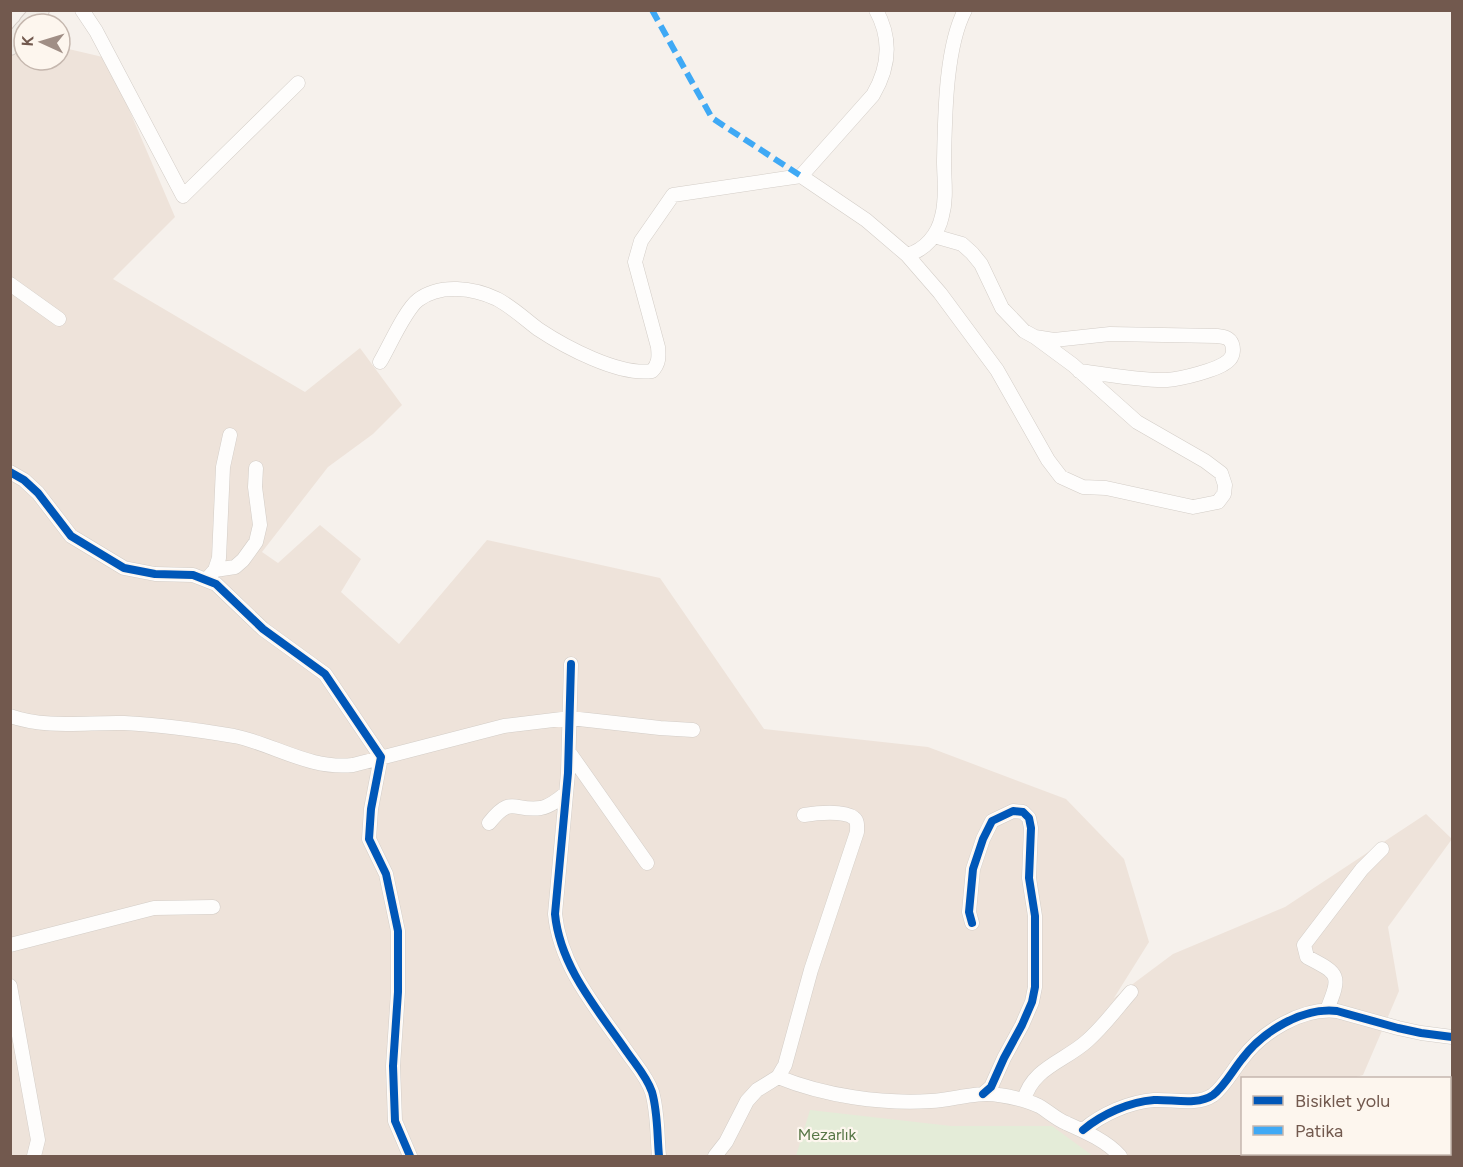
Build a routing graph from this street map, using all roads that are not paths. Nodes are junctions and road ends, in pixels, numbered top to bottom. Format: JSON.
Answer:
{"nodes":[{"id":1,"x":82,"y":10,"type":"edge"},
{"id":2,"x":876,"y":10,"type":"edge"},
{"id":3,"x":965,"y":10,"type":"edge"},
{"id":4,"x":298,"y":83,"type":"dead end"},
{"id":5,"x":801,"y":176,"type":"junction"},
{"id":6,"x":934,"y":236,"type":"junction"},
{"id":7,"x":907,"y":255,"type":"junction"},
{"id":8,"x":10,"y":284,"type":"edge"},
{"id":9,"x":59,"y":319,"type":"dead end"},
{"id":10,"x":1035,"y":337,"type":"junction"},
{"id":11,"x":380,"y":362,"type":"dead end"},
{"id":12,"x":1079,"y":371,"type":"junction"},
{"id":13,"x":230,"y":435,"type":"dead end"},
{"id":14,"x":256,"y":468,"type":"dead end"},
{"id":15,"x":10,"y":472,"type":"edge"},
{"id":16,"x":211,"y":574,"type":"junction"},
{"id":17,"x":571,"y":664,"type":"dead end"},
{"id":18,"x":10,"y":717,"type":"edge"},
{"id":19,"x":570,"y":717,"type":"junction"},
{"id":20,"x":693,"y":730,"type":"dead end"},
{"id":21,"x":569,"y":752,"type":"junction"},
{"id":22,"x":381,"y":757,"type":"junction"},
{"id":23,"x":566,"y":793,"type":"junction"},
{"id":24,"x":804,"y":814,"type":"dead end"},
{"id":25,"x":489,"y":823,"type":"dead end"},
{"id":26,"x":1382,"y":849,"type":"dead end"},
{"id":27,"x":647,"y":863,"type":"dead end"},
{"id":28,"x":213,"y":906,"type":"dead end"},
{"id":29,"x":972,"y":923,"type":"dead end"},
{"id":30,"x":10,"y":945,"type":"edge"},
{"id":31,"x":10,"y":986,"type":"edge"},
{"id":32,"x":1131,"y":992,"type":"dead end"},
{"id":33,"x":1327,"y":1010,"type":"junction"},
{"id":34,"x":1452,"y":1037,"type":"edge"},
{"id":35,"x":778,"y":1077,"type":"junction"},
{"id":36,"x":983,"y":1094,"type":"junction"},
{"id":37,"x":1024,"y":1100,"type":"junction"},
{"id":38,"x":1083,"y":1130,"type":"junction"},
{"id":39,"x":34,"y":1156,"type":"edge"},
{"id":40,"x":410,"y":1156,"type":"edge"},
{"id":41,"x":659,"y":1156,"type":"edge"},
{"id":42,"x":715,"y":1156,"type":"edge"},
{"id":43,"x":1120,"y":1156,"type":"edge"}],
"edges":[{"from":1,"to":4,"type":"street"},
{"from":2,"to":5,"type":"street"},
{"from":3,"to":6,"type":"street"},
{"from":5,"to":7,"type":"street"},
{"from":5,"to":11,"type":"street"},
{"from":6,"to":7,"type":"street"},
{"from":6,"to":10,"type":"street"},
{"from":7,"to":12,"type":"street"},
{"from":8,"to":9,"type":"street"},
{"from":10,"to":12,"type":"street"},
{"from":10,"to":12,"type":"street"},
{"from":13,"to":16,"type":"street"},
{"from":14,"to":16,"type":"street"},
{"from":15,"to":16,"type":"street"},
{"from":16,"to":22,"type":"street"},
{"from":17,"to":19,"type":"street"},
{"from":18,"to":22,"type":"street"},
{"from":19,"to":20,"type":"street"},
{"from":19,"to":21,"type":"street"},
{"from":19,"to":22,"type":"street"},
{"from":21,"to":23,"type":"street"},
{"from":21,"to":27,"type":"street"},
{"from":22,"to":40,"type":"street"},
{"from":23,"to":25,"type":"street"},
{"from":23,"to":41,"type":"street"},
{"from":24,"to":35,"type":"street"},
{"from":26,"to":33,"type":"street"},
{"from":28,"to":30,"type":"street"},
{"from":29,"to":36,"type":"street"},
{"from":31,"to":39,"type":"street"},
{"from":32,"to":37,"type":"street"},
{"from":33,"to":34,"type":"street"},
{"from":33,"to":38,"type":"street"},
{"from":35,"to":36,"type":"street"},
{"from":35,"to":42,"type":"street"},
{"from":36,"to":37,"type":"street"},
{"from":37,"to":38,"type":"street"},
{"from":38,"to":43,"type":"street"}]}
